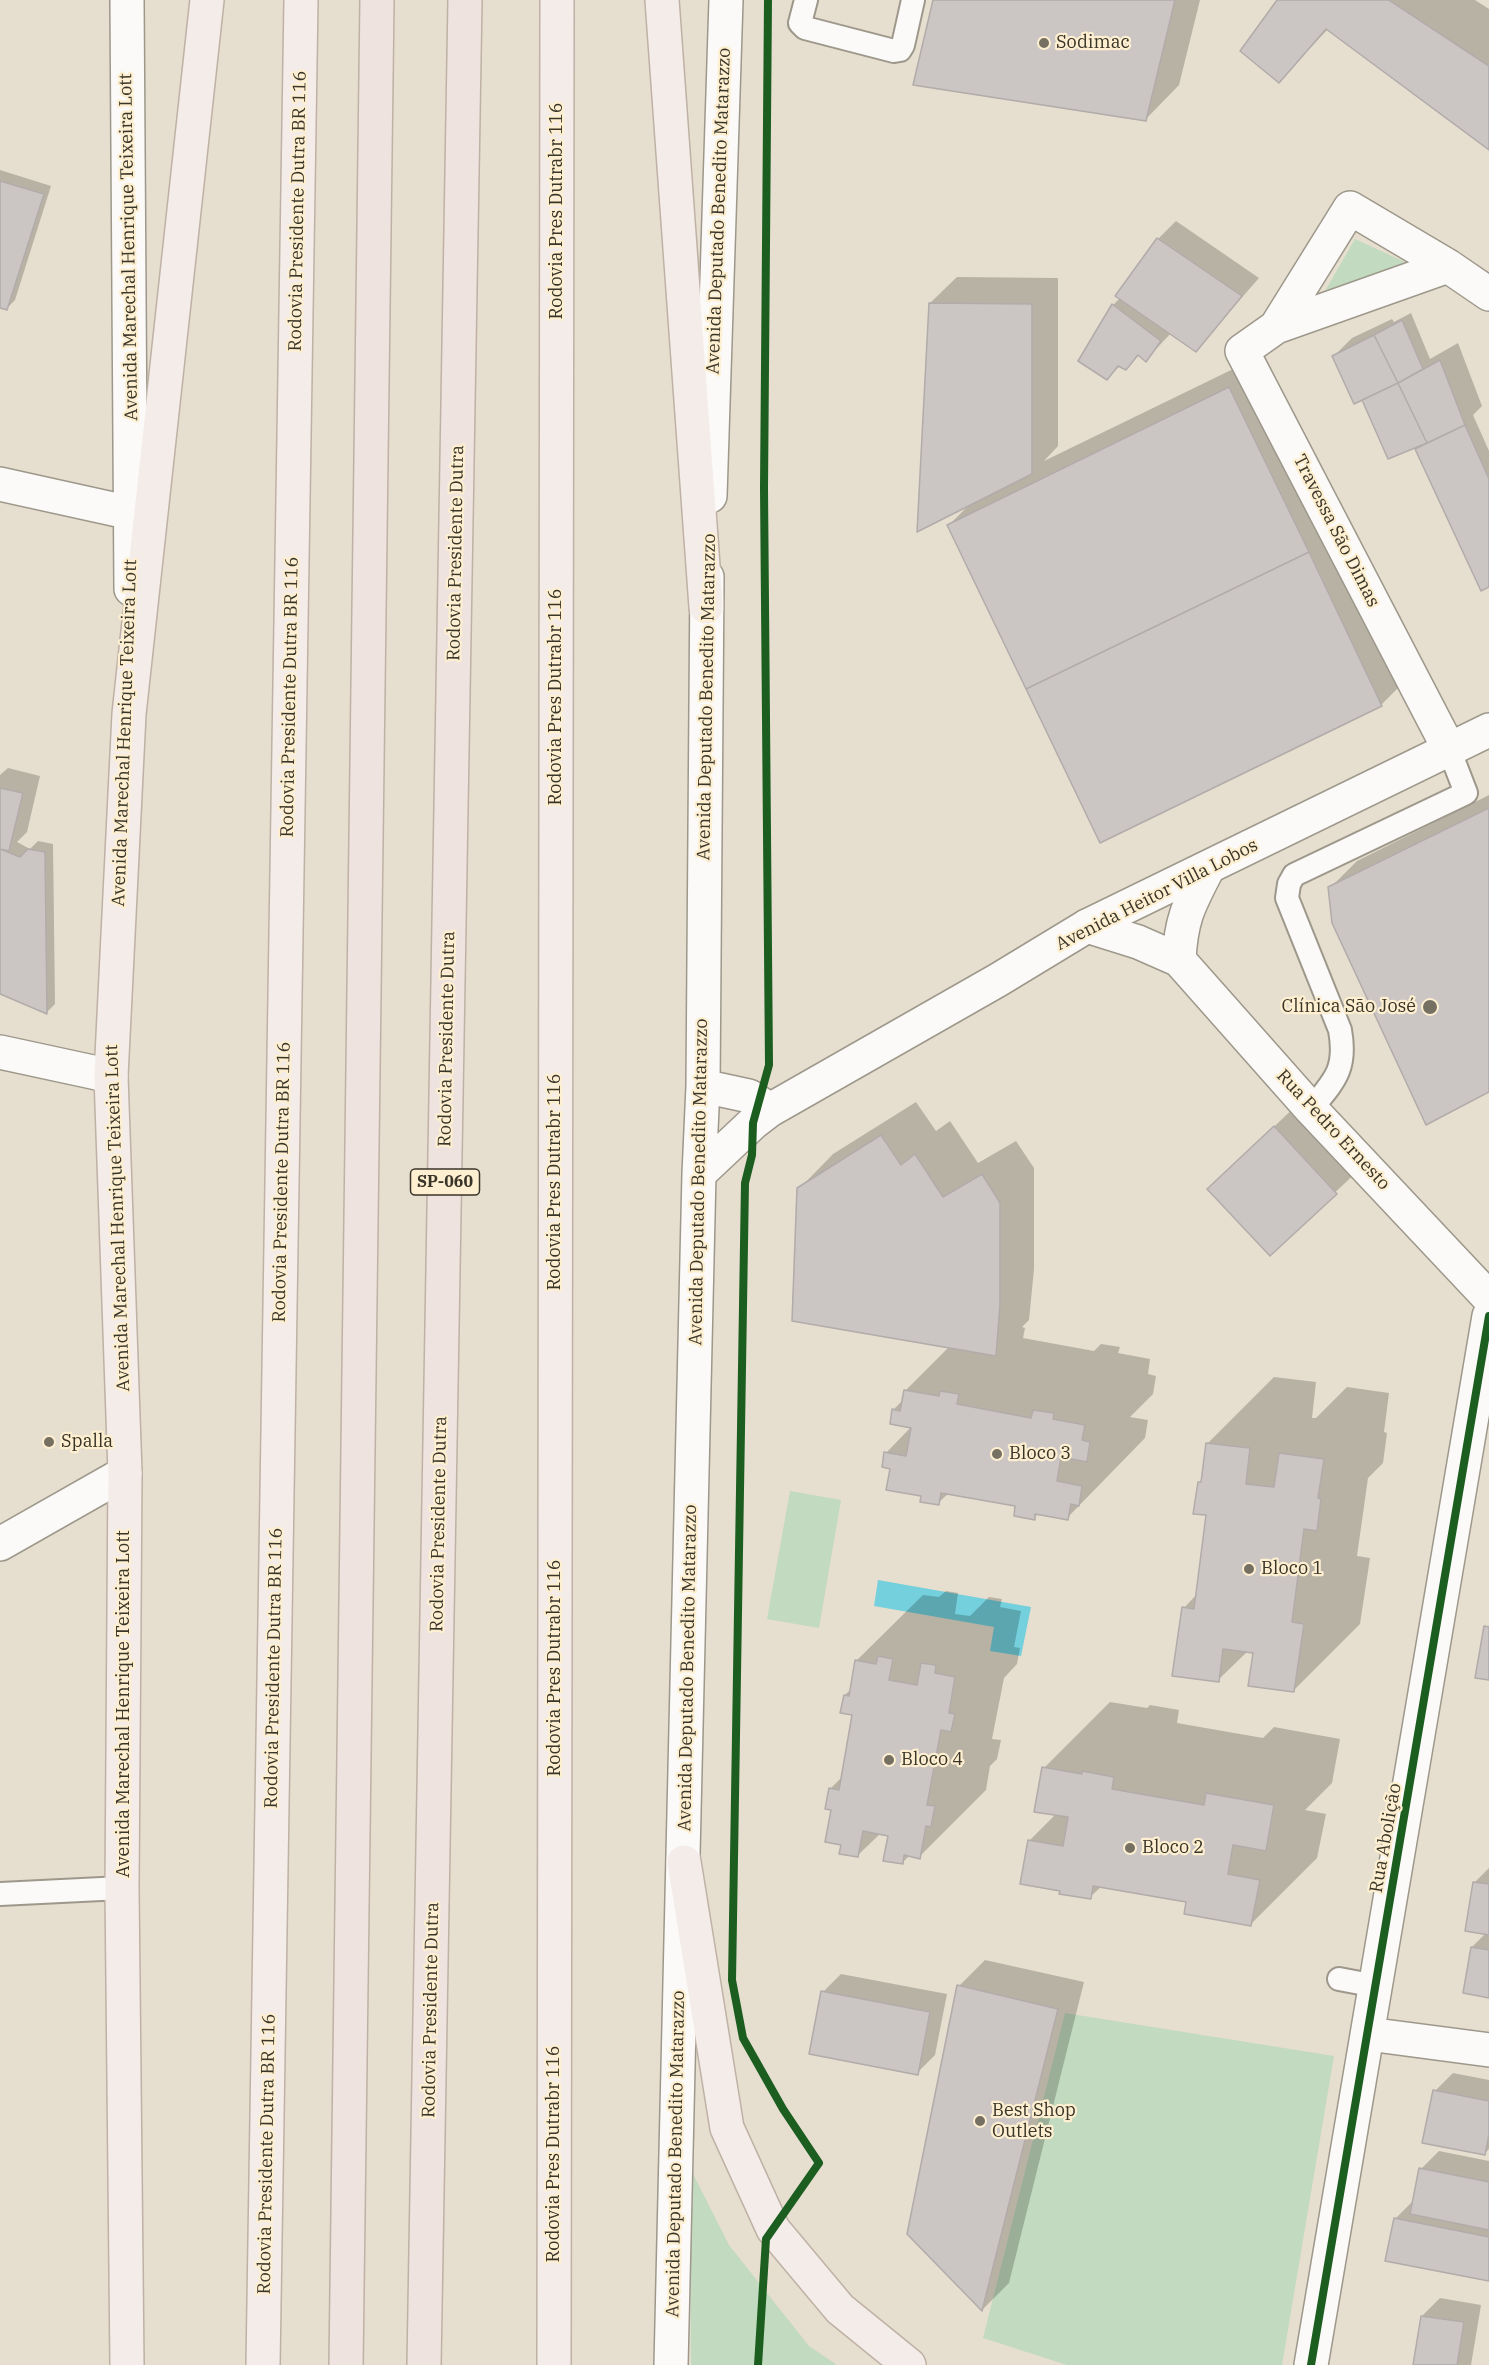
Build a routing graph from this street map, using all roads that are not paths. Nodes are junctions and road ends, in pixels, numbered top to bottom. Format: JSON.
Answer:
{"nodes":[{"id":1,"x":127,"y":0,"type":"edge"},
{"id":2,"x":207,"y":0,"type":"edge"},
{"id":3,"x":301,"y":0,"type":"edge"},
{"id":4,"x":377,"y":0,"type":"edge"},
{"id":5,"x":465,"y":0,"type":"edge"},
{"id":6,"x":557,"y":0,"type":"edge"},
{"id":7,"x":662,"y":0,"type":"edge"},
{"id":8,"x":726,"y":0,"type":"edge"},
{"id":9,"x":806,"y":0,"type":"edge"},
{"id":10,"x":913,"y":0,"type":"edge"},
{"id":11,"x":1448,"y":266,"type":"junction"},
{"id":12,"x":1489,"y":294,"type":"edge"},
{"id":13,"x":1276,"y":327,"type":"junction"},
{"id":14,"x":0,"y":483,"type":"edge"},
{"id":15,"x":131,"y":513,"type":"junction"},
{"id":16,"x":706,"y":608,"type":"junction"},
{"id":17,"x":129,"y":714,"type":"junction"},
{"id":18,"x":1489,"y":730,"type":"edge"},
{"id":19,"x":1449,"y":749,"type":"junction"},
{"id":20,"x":1208,"y":868,"type":"junction"},
{"id":21,"x":1087,"y":926,"type":"junction"},
{"id":22,"x":1179,"y":960,"type":"junction"},
{"id":23,"x":0,"y":1052,"type":"edge"},
{"id":24,"x":111,"y":1076,"type":"junction"},
{"id":25,"x":703,"y":1086,"type":"junction"},
{"id":26,"x":1311,"y":1109,"type":"junction"},
{"id":27,"x":770,"y":1110,"type":"junction"},
{"id":28,"x":699,"y":1174,"type":"junction"},
{"id":29,"x":1489,"y":1298,"type":"edge"},
{"id":30,"x":1489,"y":1316,"type":"edge"},
{"id":31,"x":125,"y":1473,"type":"junction"},
{"id":32,"x":0,"y":1544,"type":"edge"},
{"id":33,"x":684,"y":1862,"type":"junction"},
{"id":34,"x":122,"y":1888,"type":"junction"},
{"id":35,"x":0,"y":1893,"type":"edge"},
{"id":36,"x":1339,"y":1979,"type":"dead end"},
{"id":37,"x":1376,"y":1986,"type":"junction"},
{"id":38,"x":1368,"y":2034,"type":"junction"},
{"id":39,"x":1489,"y":2050,"type":"edge"},
{"id":40,"x":127,"y":2365,"type":"edge"},
{"id":41,"x":263,"y":2365,"type":"edge"},
{"id":42,"x":346,"y":2365,"type":"edge"},
{"id":43,"x":424,"y":2365,"type":"edge"},
{"id":44,"x":554,"y":2365,"type":"edge"},
{"id":45,"x":671,"y":2365,"type":"edge"},
{"id":46,"x":909,"y":2365,"type":"edge"},
{"id":47,"x":1311,"y":2365,"type":"edge"}],
"edges":[{"from":1,"to":15,"type":"street","name":"Avenida Marechal Henrique Teixeira Lott"},
{"from":2,"to":17,"type":"main road"},
{"from":3,"to":41,"type":"main road","name":"Rodovia Presidente Dutra BR 116"},
{"from":4,"to":42,"type":"highway"},
{"from":5,"to":43,"type":"highway","name":"Rodovia Presidente Dutra","number":"SP-060"},
{"from":6,"to":44,"type":"main road","name":"Rodovia Pres Dutrabr 116"},
{"from":7,"to":16,"type":"main road"},
{"from":8,"to":16,"type":"street","name":"Avenida Deputado Benedito Matarazzo"},
{"from":9,"to":10,"type":"lane"},
{"from":11,"to":12,"type":"street","name":"Travessa São Dimas"},
{"from":11,"to":13,"type":"street","name":"Travessa São Dimas"},
{"from":11,"to":13,"type":"street","name":"Travessa São Dimas"},
{"from":13,"to":19,"type":"street","name":"Travessa São Dimas"},
{"from":14,"to":15,"type":"street"},
{"from":15,"to":17,"type":"street","name":"Avenida Marechal Henrique Teixeira Lott"},
{"from":16,"to":25,"type":"street","name":"Avenida Deputado Benedito Matarazzo"},
{"from":17,"to":24,"type":"main road","name":"Avenida Marechal Henrique Teixeira Lott"},
{"from":18,"to":19,"type":"street","name":"Avenida Heitor Villa Lobos"},
{"from":19,"to":20,"type":"street","name":"Avenida Heitor Villa Lobos"},
{"from":19,"to":26,"type":"lane"},
{"from":20,"to":21,"type":"street","name":"Avenida Heitor Villa Lobos"},
{"from":20,"to":22,"type":"street"},
{"from":21,"to":22,"type":"street","name":"Rua Pedro Ernesto"},
{"from":21,"to":27,"type":"street","name":"Avenida Heitor Villa Lobos"},
{"from":22,"to":26,"type":"street","name":"Rua Pedro Ernesto"},
{"from":23,"to":24,"type":"street"},
{"from":24,"to":31,"type":"main road","name":"Avenida Marechal Henrique Teixeira Lott"},
{"from":25,"to":27,"type":"street"},
{"from":25,"to":28,"type":"street","name":"Avenida Deputado Benedito Matarazzo"},
{"from":26,"to":29,"type":"street","name":"Rua Pedro Ernesto"},
{"from":27,"to":28,"type":"street","name":"Avenida Heitor Villa Lobos"},
{"from":28,"to":33,"type":"street","name":"Avenida Deputado Benedito Matarazzo"},
{"from":30,"to":37,"type":"street","name":"Rua Abolição"},
{"from":31,"to":32,"type":"street"},
{"from":31,"to":34,"type":"main road","name":"Avenida Marechal Henrique Teixeira Lott"},
{"from":33,"to":45,"type":"street","name":"Avenida Deputado Benedito Matarazzo"},
{"from":33,"to":46,"type":"main road"},
{"from":34,"to":35,"type":"lane"},
{"from":34,"to":40,"type":"main road","name":"Avenida Marechal Henrique Teixeira Lott"},
{"from":36,"to":37,"type":"lane"},
{"from":37,"to":38,"type":"street","name":"Rua Abolição"},
{"from":38,"to":39,"type":"street"},
{"from":38,"to":47,"type":"street","name":"Rua Abolição"}]}
